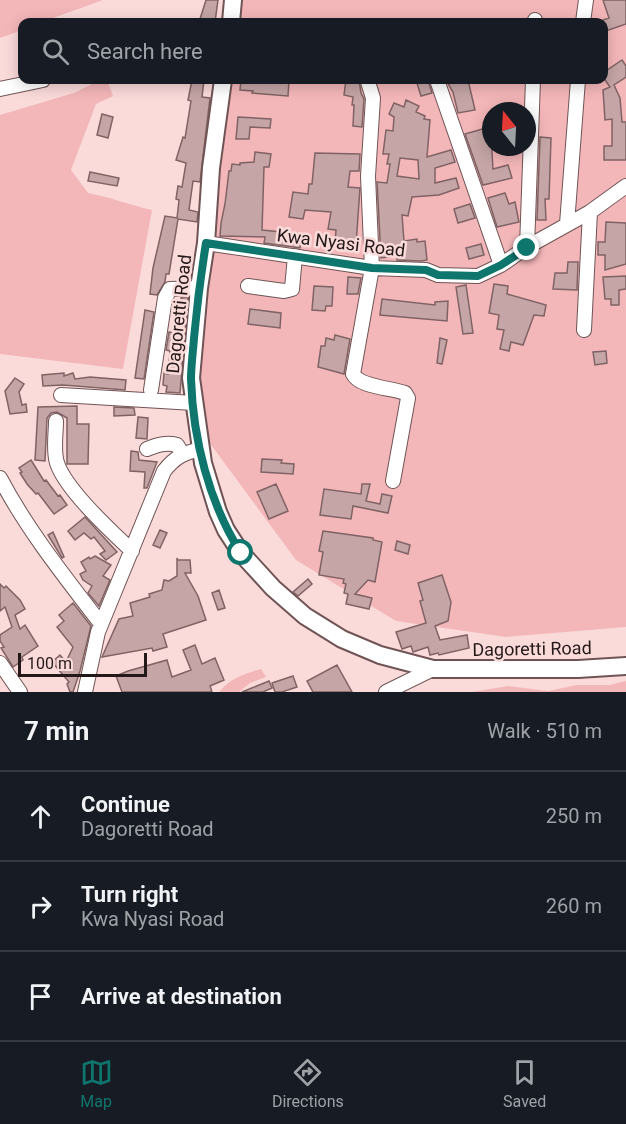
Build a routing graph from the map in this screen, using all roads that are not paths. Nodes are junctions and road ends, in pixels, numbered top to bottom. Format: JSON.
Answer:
{"nodes":[{"id":1,"x":233,"y":0,"type":"edge"},
{"id":2,"x":586,"y":0,"type":"edge"},
{"id":3,"x":231,"y":18,"type":"edge"},
{"id":4,"x":584,"y":18,"type":"edge"},
{"id":5,"x":24,"y":84,"type":"edge"},
{"id":6,"x":222,"y":84,"type":"edge"},
{"id":7,"x":369,"y":84,"type":"edge"},
{"id":8,"x":438,"y":84,"type":"edge"},
{"id":9,"x":533,"y":84,"type":"edge"},
{"id":10,"x":578,"y":84,"type":"edge"},
{"id":11,"x":0,"y":89,"type":"edge"},
{"id":12,"x":626,"y":186,"type":"edge"},
{"id":13,"x":590,"y":212,"type":"junction"},
{"id":14,"x":567,"y":224,"type":"junction"},
{"id":15,"x":206,"y":243,"type":"junction"},
{"id":16,"x":527,"y":248,"type":"junction"},
{"id":17,"x":295,"y":256,"type":"junction"},
{"id":18,"x":501,"y":265,"type":"junction"},
{"id":19,"x":372,"y":268,"type":"junction"},
{"id":20,"x":248,"y":286,"type":"dead end"},
{"id":21,"x":199,"y":288,"type":"junction"},
{"id":22,"x":584,"y":330,"type":"dead end"},
{"id":23,"x":151,"y":390,"type":"dead end"},
{"id":24,"x":61,"y":395,"type":"dead end"},
{"id":25,"x":194,"y":403,"type":"junction"},
{"id":26,"x":56,"y":421,"type":"dead end"},
{"id":27,"x":147,"y":448,"type":"dead end"},
{"id":28,"x":201,"y":449,"type":"junction"},
{"id":29,"x":182,"y":453,"type":"junction"},
{"id":30,"x":0,"y":478,"type":"edge"},
{"id":31,"x":393,"y":481,"type":"dead end"},
{"id":32,"x":132,"y":551,"type":"junction"},
{"id":33,"x":101,"y":624,"type":"junction"},
{"id":34,"x":0,"y":663,"type":"edge"},
{"id":35,"x":626,"y":666,"type":"edge"},
{"id":36,"x":434,"y":669,"type":"junction"},
{"id":37,"x":20,"y":692,"type":"edge"},
{"id":38,"x":85,"y":692,"type":"edge"},
{"id":39,"x":386,"y":692,"type":"edge"}],
"edges":[{"from":1,"to":3,"type":"main road"},
{"from":2,"to":4,"type":"street"},
{"from":5,"to":11,"type":"street"},
{"from":6,"to":15,"type":"main road","name":"Dagoretti Road"},
{"from":7,"to":19,"type":"street"},
{"from":8,"to":18,"type":"street"},
{"from":9,"to":16,"type":"street"},
{"from":10,"to":14,"type":"street"},
{"from":12,"to":13,"type":"street","name":"Kwa Nyasi Road"},
{"from":13,"to":14,"type":"street","name":"Kwa Nyasi Road"},
{"from":13,"to":22,"type":"street"},
{"from":14,"to":16,"type":"street","name":"Kwa Nyasi Road"},
{"from":15,"to":17,"type":"street","name":"Kwa Nyasi Road"},
{"from":15,"to":21,"type":"main road","name":"Dagoretti Road"},
{"from":16,"to":18,"type":"street","name":"Kwa Nyasi Road"},
{"from":17,"to":19,"type":"street","name":"Kwa Nyasi Road"},
{"from":17,"to":20,"type":"street"},
{"from":18,"to":19,"type":"street","name":"Kwa Nyasi Road"},
{"from":19,"to":31,"type":"street"},
{"from":21,"to":23,"type":"street"},
{"from":21,"to":25,"type":"main road","name":"Dagoretti Road"},
{"from":24,"to":25,"type":"street"},
{"from":25,"to":28,"type":"main road","name":"Dagoretti Road"},
{"from":26,"to":32,"type":"street"},
{"from":27,"to":29,"type":"street"},
{"from":28,"to":29,"type":"street"},
{"from":28,"to":36,"type":"main road","name":"Dagoretti Road"},
{"from":29,"to":32,"type":"street"},
{"from":30,"to":33,"type":"street"},
{"from":32,"to":33,"type":"street"},
{"from":33,"to":38,"type":"street"},
{"from":34,"to":37,"type":"street"},
{"from":35,"to":36,"type":"main road","name":"Dagoretti Road"},
{"from":36,"to":39,"type":"street"}]}
